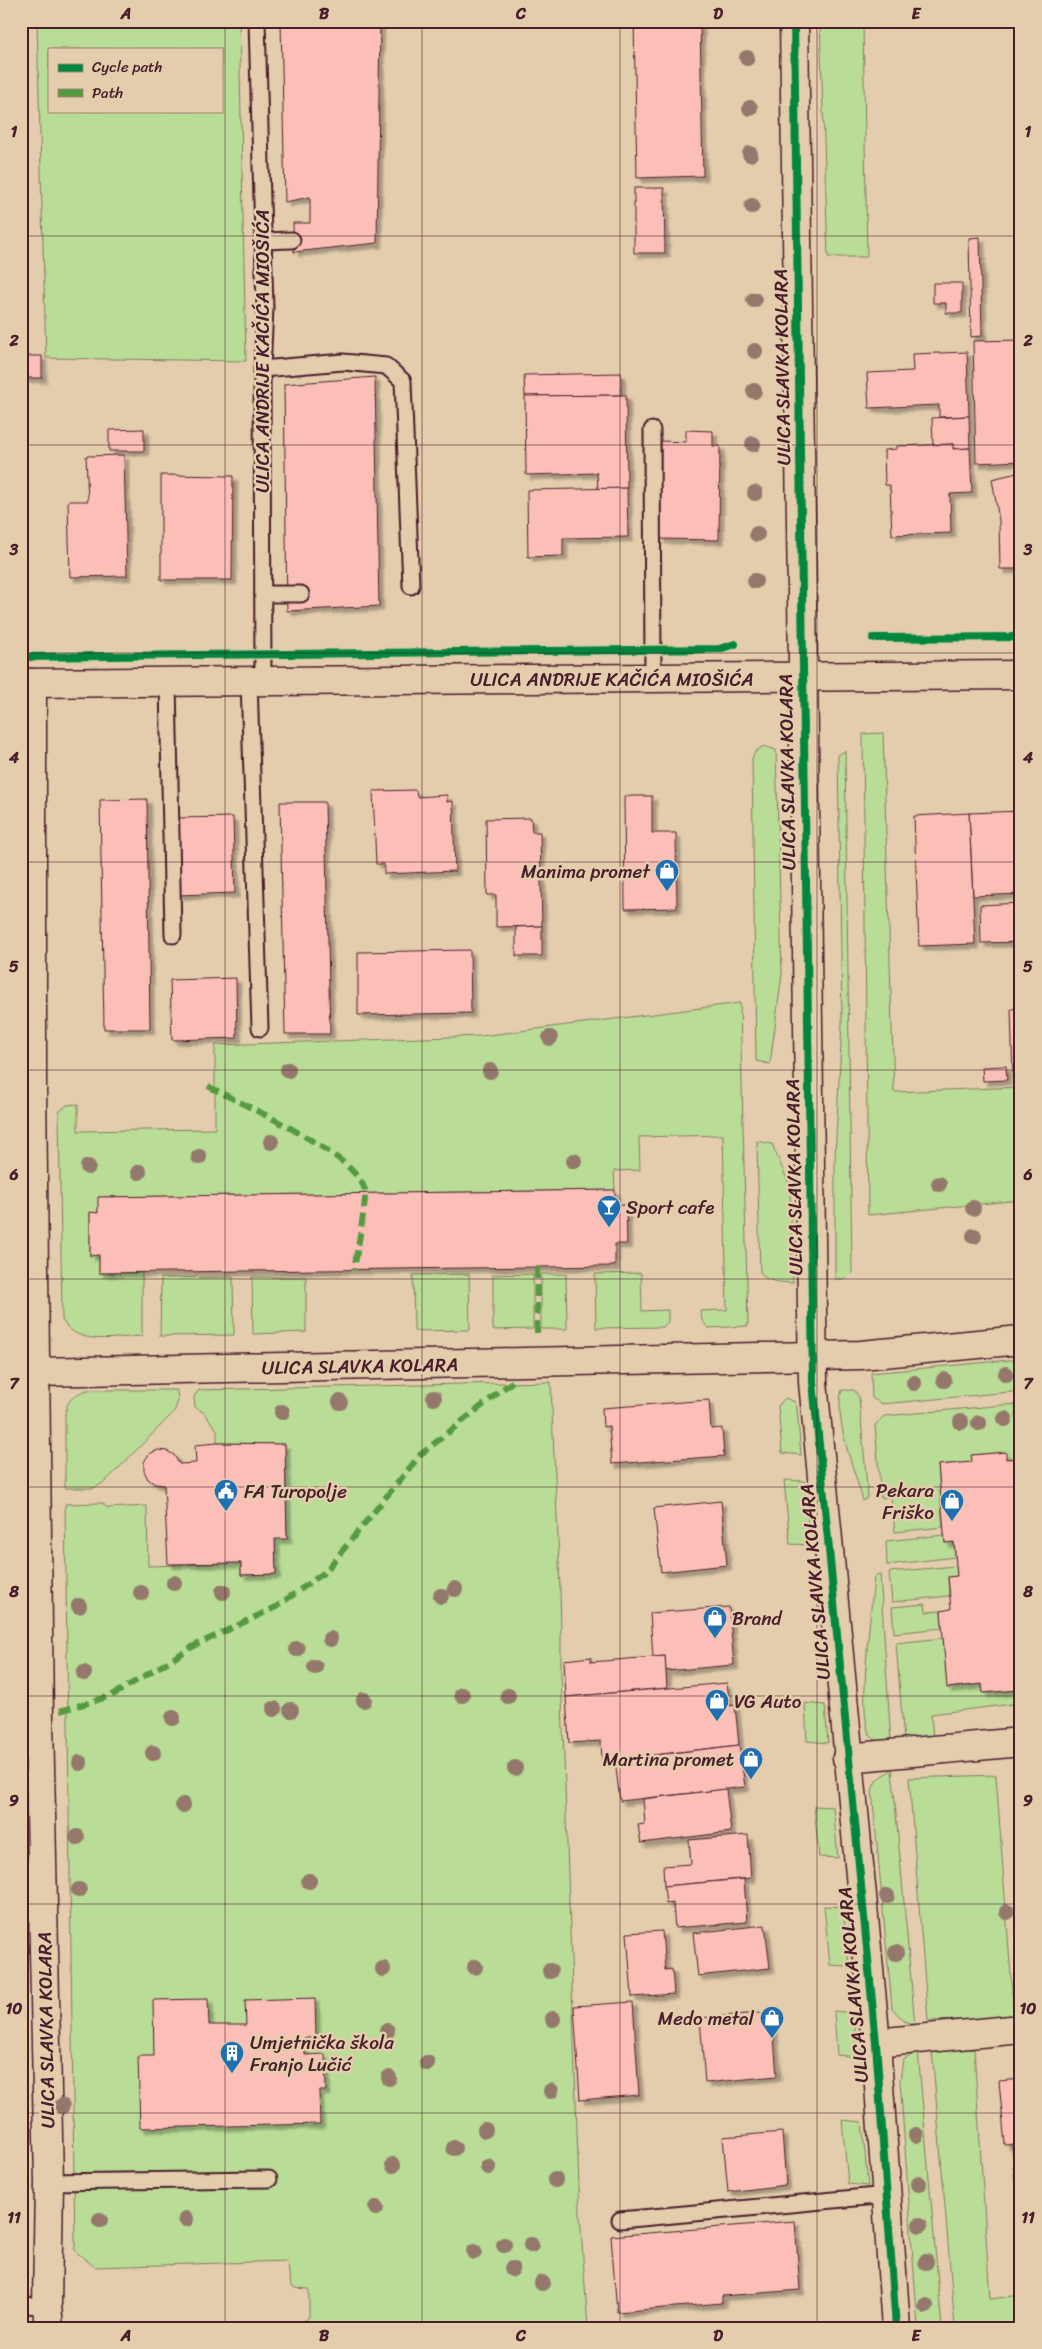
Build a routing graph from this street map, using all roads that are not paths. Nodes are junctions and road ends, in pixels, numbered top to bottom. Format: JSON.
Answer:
{"nodes":[{"id":1,"x":257,"y":21,"type":"edge"},
{"id":2,"x":794,"y":21,"type":"edge"},
{"id":3,"x":292,"y":240,"type":"dead end"},
{"id":4,"x":263,"y":241,"type":"junction"},
{"id":5,"x":262,"y":369,"type":"junction"},
{"id":6,"x":652,"y":430,"type":"dead end"},
{"id":7,"x":411,"y":586,"type":"dead end"},
{"id":8,"x":263,"y":594,"type":"junction"},
{"id":9,"x":301,"y":594,"type":"dead end"},
{"id":10,"x":1021,"y":675,"type":"edge"},
{"id":11,"x":802,"y":678,"type":"junction"},
{"id":12,"x":653,"y":679,"type":"junction"},
{"id":13,"x":256,"y":681,"type":"junction"},
{"id":14,"x":168,"y":682,"type":"junction"},
{"id":15,"x":27,"y":683,"type":"edge"},
{"id":16,"x":173,"y":935,"type":"dead end"},
{"id":17,"x":260,"y":1028,"type":"dead end"},
{"id":18,"x":28,"y":1230,"type":"edge"},
{"id":19,"x":1021,"y":1340,"type":"edge"},
{"id":20,"x":813,"y":1355,"type":"junction"},
{"id":21,"x":36,"y":1372,"type":"junction"},
{"id":22,"x":1021,"y":1742,"type":"edge"},
{"id":23,"x":847,"y":1758,"type":"junction"},
{"id":24,"x":1021,"y":2029,"type":"edge"},
{"id":25,"x":876,"y":2043,"type":"junction"},
{"id":26,"x":269,"y":2178,"type":"dead end"},
{"id":27,"x":49,"y":2182,"type":"junction"},
{"id":28,"x":887,"y":2195,"type":"junction"},
{"id":29,"x":620,"y":2220,"type":"dead end"},
{"id":30,"x":39,"y":2313,"type":"edge"},
{"id":31,"x":896,"y":2328,"type":"edge"}],
"edges":[{"from":1,"to":4,"type":"lane","name":"ULICA ANDRIJE KAČIĆA MIOŠIĆA"},
{"from":2,"to":11,"type":"main road","name":"ULICA SLAVKA KOLARA"},
{"from":3,"to":4,"type":"lane"},
{"from":4,"to":5,"type":"lane","name":"ULICA ANDRIJE KAČIĆA MIOŠIĆA"},
{"from":5,"to":7,"type":"lane"},
{"from":5,"to":8,"type":"lane","name":"ULICA ANDRIJE KAČIĆA MIOŠIĆA"},
{"from":6,"to":12,"type":"lane"},
{"from":8,"to":9,"type":"lane"},
{"from":8,"to":13,"type":"lane","name":"ULICA ANDRIJE KAČIĆA MIOŠIĆA"},
{"from":10,"to":11,"type":"main road","name":"ULICA ANDRIJE KAČIĆA MIOŠIĆA"},
{"from":11,"to":12,"type":"main road","name":"ULICA ANDRIJE KAČIĆA MIOŠIĆA"},
{"from":11,"to":20,"type":"main road","name":"ULICA SLAVKA KOLARA"},
{"from":12,"to":13,"type":"main road","name":"ULICA ANDRIJE KAČIĆA MIOŠIĆA"},
{"from":13,"to":14,"type":"main road","name":"ULICA ANDRIJE KAČIĆA MIOŠIĆA"},
{"from":13,"to":17,"type":"lane"},
{"from":14,"to":15,"type":"main road","name":"ULICA ANDRIJE KAČIĆA MIOŠIĆA"},
{"from":14,"to":16,"type":"lane"},
{"from":15,"to":18,"type":"main road","name":"ULICA SLAVKA KOLARA"},
{"from":18,"to":21,"type":"main road","name":"ULICA SLAVKA KOLARA"},
{"from":19,"to":20,"type":"main road","name":"ULICA SLAVKA KOLARA"},
{"from":20,"to":21,"type":"main road","name":"ULICA SLAVKA KOLARA"},
{"from":20,"to":23,"type":"main road","name":"ULICA SLAVKA KOLARA"},
{"from":21,"to":27,"type":"main road","name":"ULICA SLAVKA KOLARA"},
{"from":22,"to":23,"type":"main road"},
{"from":23,"to":25,"type":"main road","name":"ULICA SLAVKA KOLARA"},
{"from":24,"to":25,"type":"main road"},
{"from":25,"to":28,"type":"main road","name":"ULICA SLAVKA KOLARA"},
{"from":26,"to":27,"type":"lane"},
{"from":27,"to":30,"type":"main road","name":"ULICA SLAVKA KOLARA"},
{"from":28,"to":29,"type":"lane"},
{"from":28,"to":31,"type":"main road","name":"ULICA SLAVKA KOLARA"}]}
